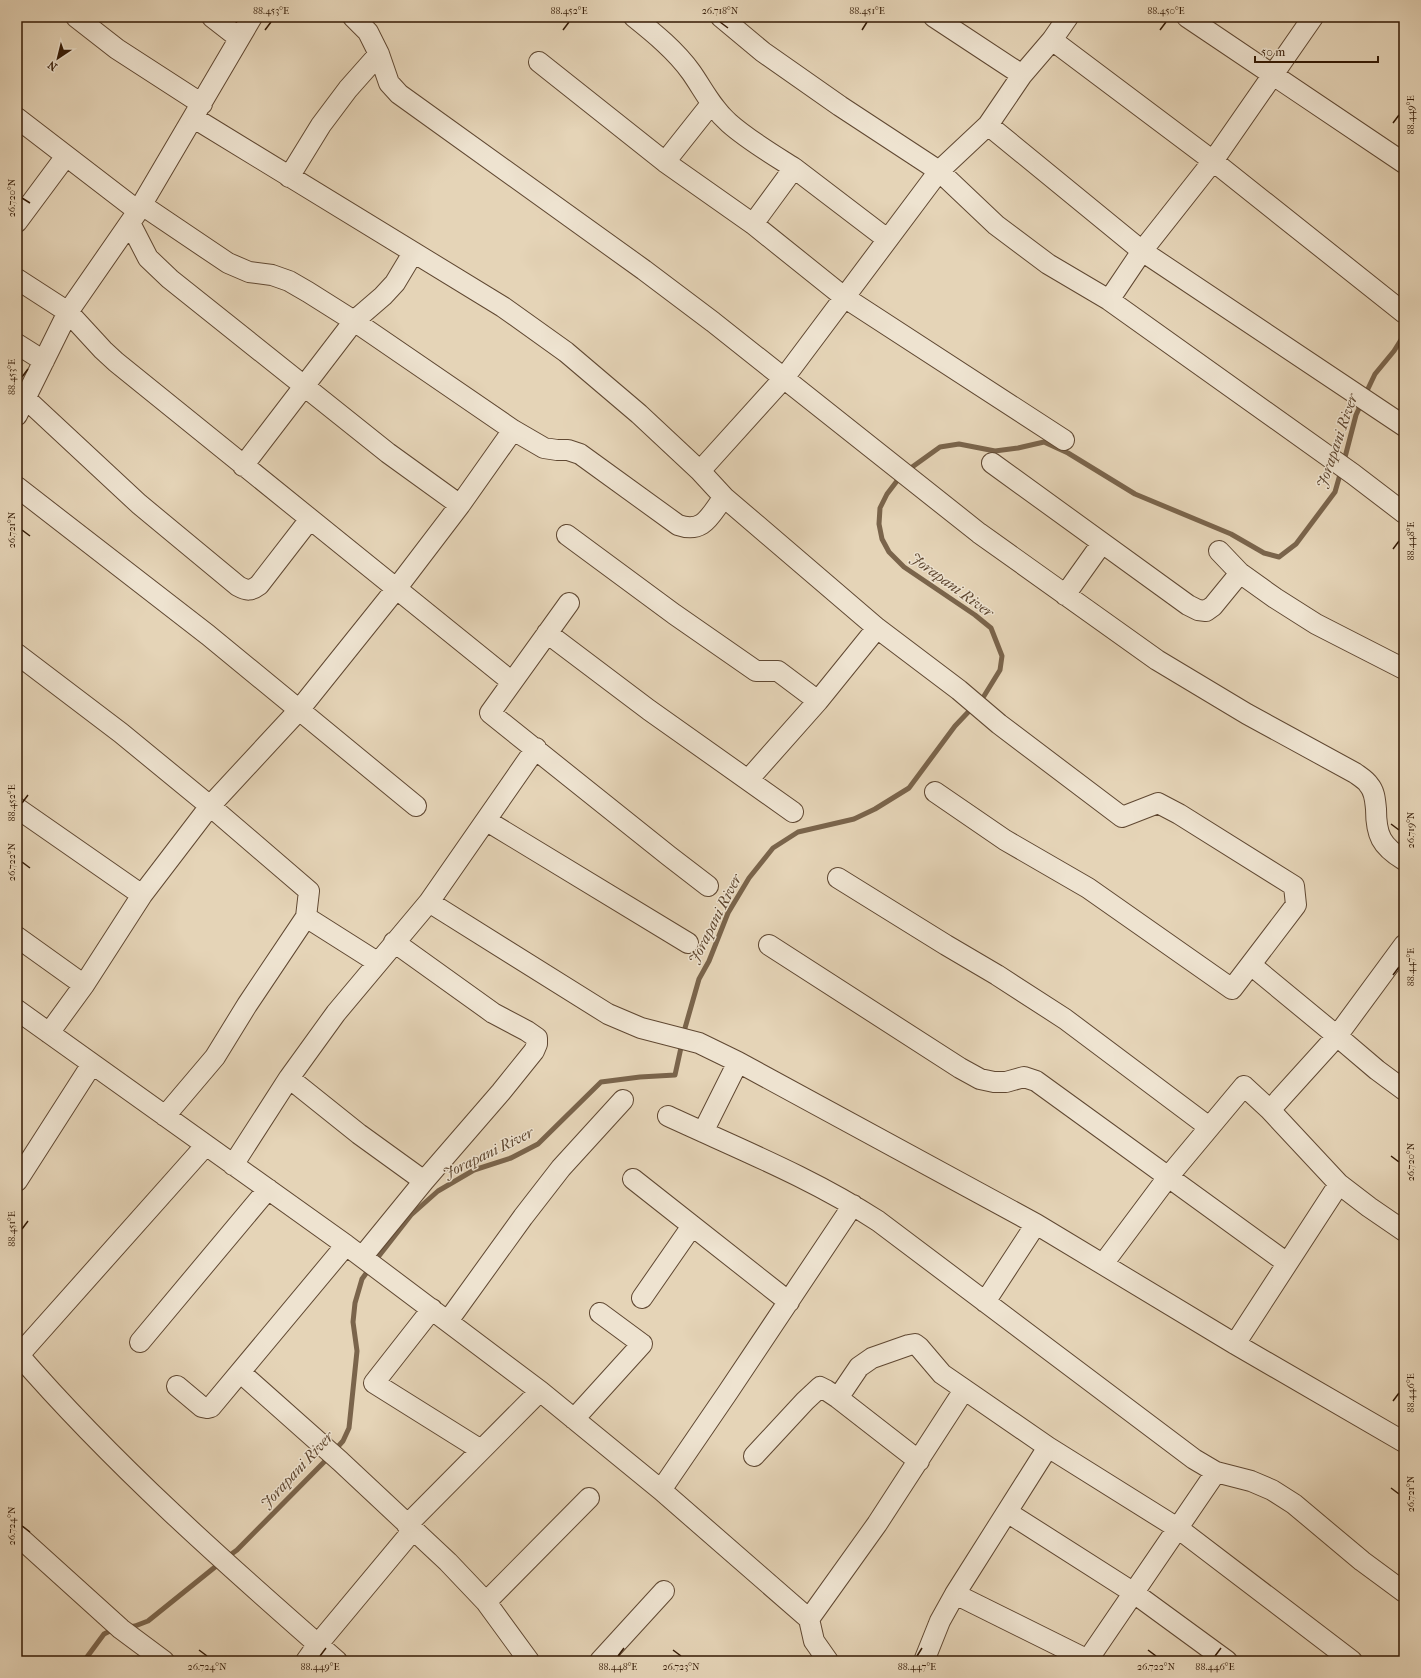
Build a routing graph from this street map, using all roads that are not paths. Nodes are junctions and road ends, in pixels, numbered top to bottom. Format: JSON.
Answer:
{"nodes":[{"id":1,"x":76,"y":17,"type":"edge"},
{"id":2,"x":212,"y":17,"type":"edge"},
{"id":3,"x":252,"y":17,"type":"edge"},
{"id":4,"x":352,"y":17,"type":"edge"},
{"id":5,"x":634,"y":17,"type":"edge"},
{"id":6,"x":721,"y":17,"type":"edge"},
{"id":7,"x":934,"y":17,"type":"edge"},
{"id":8,"x":1068,"y":17,"type":"edge"},
{"id":9,"x":1187,"y":17,"type":"edge"},
{"id":10,"x":1313,"y":17,"type":"edge"},
{"id":11,"x":239,"y":38,"type":"junction"},
{"id":12,"x":1052,"y":40,"type":"junction"},
{"id":13,"x":379,"y":54,"type":"junction"},
{"id":14,"x":539,"y":62,"type":"dead end"},
{"id":15,"x":1273,"y":74,"type":"junction"},
{"id":16,"x":1022,"y":75,"type":"junction"},
{"id":17,"x":711,"y":104,"type":"junction"},
{"id":18,"x":198,"y":111,"type":"junction"},
{"id":19,"x":17,"y":118,"type":"edge"},
{"id":20,"x":988,"y":125,"type":"junction"},
{"id":21,"x":66,"y":156,"type":"junction"},
{"id":22,"x":1213,"y":161,"type":"junction"},
{"id":23,"x":665,"y":162,"type":"junction"},
{"id":24,"x":1404,"y":162,"type":"edge"},
{"id":25,"x":794,"y":168,"type":"junction"},
{"id":26,"x":940,"y":171,"type":"junction"},
{"id":27,"x":289,"y":177,"type":"junction"},
{"id":28,"x":136,"y":213,"type":"junction"},
{"id":29,"x":17,"y":222,"type":"edge"},
{"id":30,"x":753,"y":224,"type":"junction"},
{"id":31,"x":887,"y":239,"type":"junction"},
{"id":32,"x":1142,"y":251,"type":"junction"},
{"id":33,"x":413,"y":253,"type":"junction"},
{"id":34,"x":17,"y":280,"type":"edge"},
{"id":35,"x":844,"y":297,"type":"junction"},
{"id":36,"x":1109,"y":300,"type":"junction"},
{"id":37,"x":68,"y":312,"type":"junction"},
{"id":38,"x":1404,"y":313,"type":"edge"},
{"id":39,"x":354,"y":321,"type":"junction"},
{"id":40,"x":17,"y":344,"type":"edge"},
{"id":41,"x":44,"y":361,"type":"junction"},
{"id":42,"x":784,"y":378,"type":"junction"},
{"id":43,"x":305,"y":386,"type":"junction"},
{"id":44,"x":21,"y":406,"type":"edge"},
{"id":45,"x":1399,"y":423,"type":"edge"},
{"id":46,"x":513,"y":430,"type":"junction"},
{"id":47,"x":1064,"y":440,"type":"dead end"},
{"id":48,"x":992,"y":463,"type":"dead end"},
{"id":49,"x":243,"y":466,"type":"junction"},
{"id":50,"x":700,"y":470,"type":"junction"},
{"id":51,"x":17,"y":488,"type":"edge"},
{"id":52,"x":724,"y":497,"type":"junction"},
{"id":53,"x":460,"y":505,"type":"junction"},
{"id":54,"x":1404,"y":513,"type":"edge"},
{"id":55,"x":310,"y":519,"type":"junction"},
{"id":56,"x":567,"y":535,"type":"dead end"},
{"id":57,"x":1102,"y":543,"type":"junction"},
{"id":58,"x":1219,"y":551,"type":"dead end"},
{"id":59,"x":1240,"y":573,"type":"junction"},
{"id":60,"x":396,"y":589,"type":"junction"},
{"id":61,"x":1066,"y":595,"type":"junction"},
{"id":62,"x":569,"y":603,"type":"dead end"},
{"id":63,"x":877,"y":628,"type":"junction"},
{"id":64,"x":547,"y":633,"type":"junction"},
{"id":65,"x":17,"y":654,"type":"edge"},
{"id":66,"x":1404,"y":669,"type":"edge"},
{"id":67,"x":512,"y":682,"type":"junction"},
{"id":68,"x":818,"y":701,"type":"junction"},
{"id":69,"x":299,"y":710,"type":"junction"},
{"id":70,"x":536,"y":748,"type":"junction"},
{"id":71,"x":748,"y":780,"type":"junction"},
{"id":72,"x":935,"y":792,"type":"dead end"},
{"id":73,"x":210,"y":806,"type":"junction"},
{"id":74,"x":416,"y":806,"type":"dead end"},
{"id":75,"x":17,"y":808,"type":"edge"},
{"id":76,"x":793,"y":812,"type":"dead end"},
{"id":77,"x":487,"y":821,"type":"junction"},
{"id":78,"x":1404,"y":860,"type":"edge"},
{"id":79,"x":838,"y":878,"type":"dead end"},
{"id":80,"x":708,"y":886,"type":"dead end"},
{"id":81,"x":142,"y":896,"type":"junction"},
{"id":82,"x":429,"y":902,"type":"junction"},
{"id":83,"x":306,"y":917,"type":"junction"},
{"id":84,"x":17,"y":937,"type":"edge"},
{"id":85,"x":394,"y":942,"type":"junction"},
{"id":86,"x":688,"y":943,"type":"dead end"},
{"id":87,"x":769,"y":944,"type":"dead end"},
{"id":88,"x":1404,"y":945,"type":"edge"},
{"id":89,"x":377,"y":962,"type":"junction"},
{"id":90,"x":1251,"y":965,"type":"junction"},
{"id":91,"x":1397,"y":969,"type":"edge"},
{"id":92,"x":84,"y":985,"type":"junction"},
{"id":93,"x":17,"y":1010,"type":"edge"},
{"id":94,"x":49,"y":1033,"type":"junction"},
{"id":95,"x":1337,"y":1036,"type":"junction"},
{"id":96,"x":738,"y":1062,"type":"junction"},
{"id":97,"x":92,"y":1064,"type":"junction"},
{"id":98,"x":289,"y":1078,"type":"junction"},
{"id":99,"x":1404,"y":1090,"type":"edge"},
{"id":100,"x":623,"y":1100,"type":"dead end"},
{"id":101,"x":1270,"y":1110,"type":"junction"},
{"id":102,"x":165,"y":1116,"type":"junction"},
{"id":103,"x":668,"y":1116,"type":"dead end"},
{"id":104,"x":1209,"y":1128,"type":"junction"},
{"id":105,"x":703,"y":1132,"type":"junction"},
{"id":106,"x":206,"y":1145,"type":"junction"},
{"id":107,"x":233,"y":1164,"type":"junction"},
{"id":108,"x":1168,"y":1177,"type":"junction"},
{"id":109,"x":633,"y":1179,"type":"dead end"},
{"id":110,"x":17,"y":1181,"type":"edge"},
{"id":111,"x":424,"y":1181,"type":"junction"},
{"id":112,"x":1338,"y":1184,"type":"junction"},
{"id":113,"x":268,"y":1189,"type":"junction"},
{"id":114,"x":853,"y":1204,"type":"junction"},
{"id":115,"x":1036,"y":1224,"type":"junction"},
{"id":116,"x":692,"y":1226,"type":"junction"},
{"id":117,"x":1404,"y":1231,"type":"edge"},
{"id":118,"x":346,"y":1245,"type":"junction"},
{"id":119,"x":365,"y":1259,"type":"junction"},
{"id":120,"x":1288,"y":1263,"type":"junction"},
{"id":121,"x":1103,"y":1264,"type":"junction"},
{"id":122,"x":642,"y":1298,"type":"dead end"},
{"id":123,"x":788,"y":1302,"type":"junction"},
{"id":124,"x":985,"y":1302,"type":"junction"},
{"id":125,"x":600,"y":1312,"type":"dead end"},
{"id":126,"x":440,"y":1315,"type":"junction"},
{"id":127,"x":140,"y":1342,"type":"dead end"},
{"id":128,"x":1236,"y":1344,"type":"junction"},
{"id":129,"x":18,"y":1354,"type":"edge"},
{"id":130,"x":241,"y":1373,"type":"junction"},
{"id":131,"x":178,"y":1386,"type":"dead end"},
{"id":132,"x":964,"y":1390,"type":"junction"},
{"id":133,"x":540,"y":1391,"type":"junction"},
{"id":134,"x":838,"y":1398,"type":"junction"},
{"id":135,"x":574,"y":1419,"type":"junction"},
{"id":136,"x":1404,"y":1442,"type":"edge"},
{"id":137,"x":1048,"y":1447,"type":"junction"},
{"id":138,"x":481,"y":1450,"type":"junction"},
{"id":139,"x":754,"y":1456,"type":"dead end"},
{"id":140,"x":918,"y":1461,"type":"junction"},
{"id":141,"x":1216,"y":1472,"type":"junction"},
{"id":142,"x":661,"y":1490,"type":"junction"},
{"id":143,"x":589,"y":1498,"type":"dead end"},
{"id":144,"x":1008,"y":1512,"type":"junction"},
{"id":145,"x":410,"y":1527,"type":"junction"},
{"id":146,"x":1179,"y":1529,"type":"junction"},
{"id":147,"x":17,"y":1535,"type":"edge"},
{"id":148,"x":664,"y":1591,"type":"dead end"},
{"id":149,"x":1404,"y":1592,"type":"edge"},
{"id":150,"x":1134,"y":1593,"type":"junction"},
{"id":151,"x":955,"y":1594,"type":"junction"},
{"id":152,"x":486,"y":1602,"type":"junction"},
{"id":153,"x":809,"y":1619,"type":"junction"},
{"id":154,"x":318,"y":1644,"type":"junction"},
{"id":155,"x":164,"y":1661,"type":"edge"},
{"id":156,"x":306,"y":1661,"type":"edge"},
{"id":157,"x":337,"y":1661,"type":"edge"},
{"id":158,"x":529,"y":1661,"type":"edge"},
{"id":159,"x":600,"y":1661,"type":"edge"},
{"id":160,"x":828,"y":1661,"type":"edge"},
{"id":161,"x":924,"y":1661,"type":"edge"},
{"id":162,"x":1088,"y":1661,"type":"edge"},
{"id":163,"x":1227,"y":1661,"type":"edge"},
{"id":164,"x":1352,"y":1661,"type":"edge"}],
"edges":[{"from":1,"to":18,"type":"street"},
{"from":2,"to":11,"type":"street"},
{"from":3,"to":11,"type":"street"},
{"from":4,"to":13,"type":"street"},
{"from":5,"to":17,"type":"street"},
{"from":6,"to":26,"type":"street"},
{"from":7,"to":16,"type":"street"},
{"from":8,"to":12,"type":"street"},
{"from":9,"to":15,"type":"street"},
{"from":10,"to":15,"type":"street"},
{"from":11,"to":18,"type":"street"},
{"from":12,"to":16,"type":"street"},
{"from":12,"to":22,"type":"street"},
{"from":13,"to":27,"type":"street"},
{"from":13,"to":42,"type":"street"},
{"from":14,"to":23,"type":"street"},
{"from":15,"to":22,"type":"street"},
{"from":15,"to":24,"type":"street"},
{"from":16,"to":20,"type":"street"},
{"from":17,"to":23,"type":"street"},
{"from":17,"to":25,"type":"street"},
{"from":18,"to":27,"type":"street"},
{"from":18,"to":28,"type":"street"},
{"from":19,"to":21,"type":"street"},
{"from":20,"to":26,"type":"street"},
{"from":20,"to":32,"type":"street"},
{"from":21,"to":28,"type":"street"},
{"from":21,"to":29,"type":"street"},
{"from":22,"to":32,"type":"street"},
{"from":22,"to":38,"type":"street"},
{"from":23,"to":30,"type":"street"},
{"from":25,"to":30,"type":"street"},
{"from":25,"to":31,"type":"street"},
{"from":26,"to":31,"type":"street"},
{"from":26,"to":36,"type":"street"},
{"from":27,"to":33,"type":"street"},
{"from":28,"to":37,"type":"street"},
{"from":28,"to":39,"type":"street"},
{"from":28,"to":43,"type":"street"},
{"from":30,"to":35,"type":"street"},
{"from":31,"to":35,"type":"street"},
{"from":32,"to":36,"type":"street"},
{"from":32,"to":45,"type":"street"},
{"from":33,"to":39,"type":"street"},
{"from":33,"to":50,"type":"street"},
{"from":34,"to":37,"type":"street"},
{"from":35,"to":42,"type":"street"},
{"from":35,"to":47,"type":"street"},
{"from":36,"to":54,"type":"street"},
{"from":37,"to":41,"type":"street"},
{"from":37,"to":49,"type":"street"},
{"from":39,"to":43,"type":"street"},
{"from":39,"to":46,"type":"street"},
{"from":40,"to":41,"type":"street"},
{"from":41,"to":44,"type":"street"},
{"from":42,"to":50,"type":"street"},
{"from":42,"to":61,"type":"street"},
{"from":43,"to":49,"type":"street"},
{"from":43,"to":53,"type":"street"},
{"from":44,"to":55,"type":"street"},
{"from":46,"to":52,"type":"street"},
{"from":46,"to":53,"type":"street"},
{"from":48,"to":57,"type":"street"},
{"from":49,"to":55,"type":"street"},
{"from":50,"to":52,"type":"street"},
{"from":51,"to":69,"type":"street"},
{"from":52,"to":63,"type":"street"},
{"from":53,"to":60,"type":"street"},
{"from":55,"to":60,"type":"street"},
{"from":56,"to":68,"type":"street"},
{"from":57,"to":59,"type":"street"},
{"from":57,"to":61,"type":"street"},
{"from":58,"to":59,"type":"street"},
{"from":59,"to":66,"type":"street"},
{"from":60,"to":67,"type":"street"},
{"from":60,"to":69,"type":"street"},
{"from":61,"to":78,"type":"street"},
{"from":62,"to":64,"type":"street"},
{"from":63,"to":68,"type":"street"},
{"from":63,"to":90,"type":"street"},
{"from":64,"to":67,"type":"street"},
{"from":64,"to":71,"type":"street"},
{"from":65,"to":73,"type":"street"},
{"from":67,"to":70,"type":"street"},
{"from":68,"to":71,"type":"street"},
{"from":69,"to":73,"type":"street"},
{"from":69,"to":74,"type":"street"},
{"from":70,"to":77,"type":"street"},
{"from":70,"to":80,"type":"street"},
{"from":71,"to":76,"type":"street"},
{"from":72,"to":90,"type":"street"},
{"from":73,"to":81,"type":"street"},
{"from":73,"to":83,"type":"street"},
{"from":75,"to":81,"type":"street"},
{"from":77,"to":82,"type":"street"},
{"from":77,"to":86,"type":"street"},
{"from":79,"to":104,"type":"street"},
{"from":81,"to":92,"type":"street"},
{"from":82,"to":85,"type":"street"},
{"from":82,"to":96,"type":"street"},
{"from":83,"to":89,"type":"street"},
{"from":83,"to":102,"type":"street"},
{"from":84,"to":92,"type":"street"},
{"from":85,"to":89,"type":"street"},
{"from":85,"to":111,"type":"street"},
{"from":87,"to":108,"type":"street"},
{"from":88,"to":91,"type":"street"},
{"from":89,"to":98,"type":"street"},
{"from":90,"to":95,"type":"street"},
{"from":91,"to":95,"type":"street"},
{"from":92,"to":94,"type":"street"},
{"from":93,"to":94,"type":"street"},
{"from":94,"to":97,"type":"street"},
{"from":95,"to":99,"type":"street"},
{"from":95,"to":101,"type":"street"},
{"from":96,"to":105,"type":"street"},
{"from":96,"to":115,"type":"street"},
{"from":97,"to":102,"type":"street"},
{"from":97,"to":110,"type":"street"},
{"from":98,"to":107,"type":"street"},
{"from":98,"to":111,"type":"street"},
{"from":100,"to":126,"type":"street"},
{"from":101,"to":104,"type":"street"},
{"from":101,"to":112,"type":"street"},
{"from":102,"to":106,"type":"street"},
{"from":103,"to":105,"type":"street"},
{"from":104,"to":108,"type":"street"},
{"from":105,"to":114,"type":"street"},
{"from":106,"to":107,"type":"street"},
{"from":106,"to":129,"type":"street"},
{"from":107,"to":113,"type":"street"},
{"from":108,"to":120,"type":"street"},
{"from":108,"to":121,"type":"street"},
{"from":109,"to":116,"type":"street"},
{"from":111,"to":119,"type":"street"},
{"from":112,"to":117,"type":"street"},
{"from":112,"to":120,"type":"street"},
{"from":113,"to":118,"type":"street"},
{"from":113,"to":127,"type":"street"},
{"from":114,"to":123,"type":"street"},
{"from":114,"to":124,"type":"street"},
{"from":115,"to":121,"type":"street"},
{"from":115,"to":124,"type":"street"},
{"from":116,"to":122,"type":"street"},
{"from":116,"to":123,"type":"street"},
{"from":118,"to":119,"type":"street"},
{"from":118,"to":130,"type":"street"},
{"from":119,"to":126,"type":"street"},
{"from":120,"to":128,"type":"street"},
{"from":121,"to":128,"type":"street"},
{"from":123,"to":142,"type":"street"},
{"from":124,"to":141,"type":"street"},
{"from":125,"to":135,"type":"street"},
{"from":126,"to":133,"type":"street"},
{"from":126,"to":138,"type":"street"},
{"from":128,"to":136,"type":"street"},
{"from":129,"to":154,"type":"street"},
{"from":130,"to":131,"type":"street"},
{"from":130,"to":145,"type":"street"},
{"from":132,"to":134,"type":"street"},
{"from":132,"to":137,"type":"street"},
{"from":132,"to":140,"type":"street"},
{"from":133,"to":135,"type":"street"},
{"from":133,"to":138,"type":"street"},
{"from":134,"to":139,"type":"street"},
{"from":134,"to":140,"type":"street"},
{"from":135,"to":142,"type":"street"},
{"from":137,"to":144,"type":"street"},
{"from":137,"to":146,"type":"street"},
{"from":138,"to":145,"type":"street"},
{"from":140,"to":153,"type":"street"},
{"from":141,"to":146,"type":"street"},
{"from":141,"to":149,"type":"street"},
{"from":142,"to":153,"type":"street"},
{"from":143,"to":152,"type":"street"},
{"from":144,"to":150,"type":"street"},
{"from":144,"to":151,"type":"street"},
{"from":145,"to":152,"type":"street"},
{"from":145,"to":154,"type":"street"},
{"from":146,"to":150,"type":"street"},
{"from":146,"to":164,"type":"street"},
{"from":147,"to":155,"type":"street"},
{"from":148,"to":159,"type":"street"},
{"from":150,"to":162,"type":"street"},
{"from":150,"to":163,"type":"street"},
{"from":151,"to":161,"type":"street"},
{"from":151,"to":162,"type":"street"},
{"from":152,"to":158,"type":"street"},
{"from":153,"to":160,"type":"street"},
{"from":154,"to":156,"type":"street"},
{"from":154,"to":157,"type":"street"}]}
